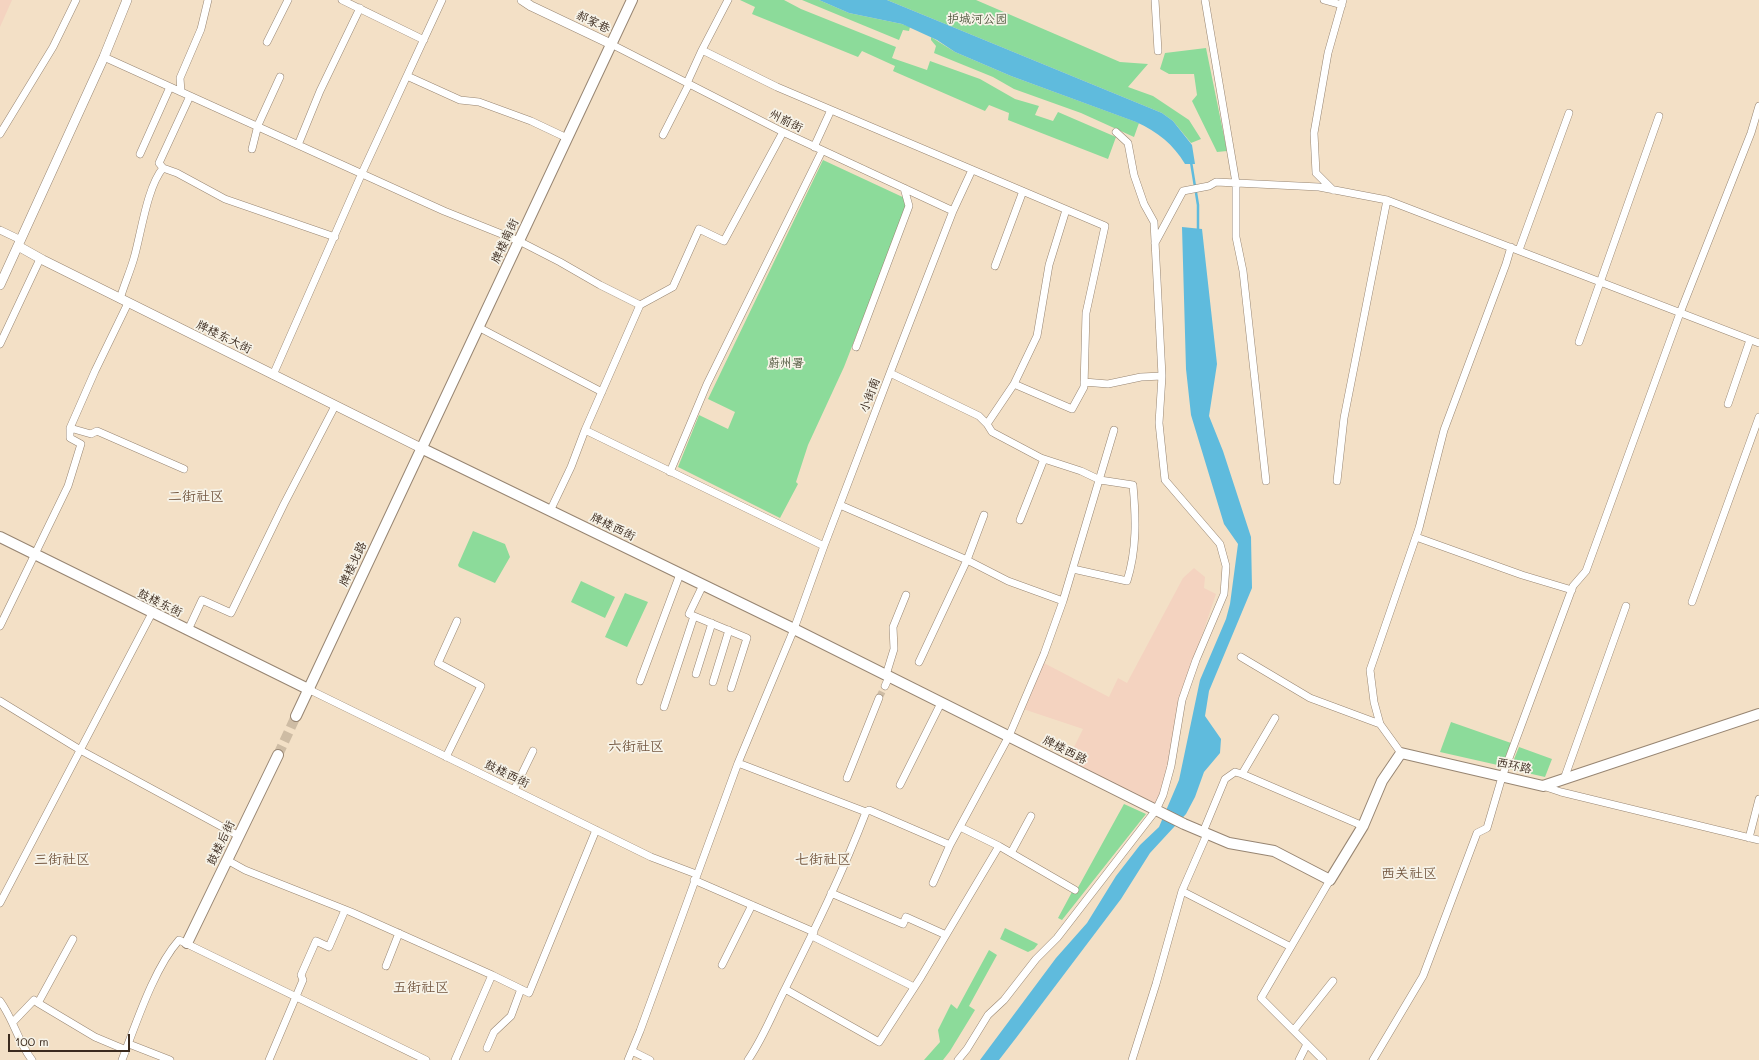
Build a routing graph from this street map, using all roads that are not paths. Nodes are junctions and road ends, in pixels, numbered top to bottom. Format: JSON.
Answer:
{"nodes":[{"id":1,"x":76,"y":0,"type":"edge"},
{"id":2,"x":127,"y":0,"type":"edge"},
{"id":3,"x":208,"y":0,"type":"edge"},
{"id":4,"x":288,"y":0,"type":"edge"},
{"id":5,"x":342,"y":0,"type":"edge"},
{"id":6,"x":442,"y":0,"type":"edge"},
{"id":7,"x":522,"y":0,"type":"edge"},
{"id":8,"x":632,"y":0,"type":"edge"},
{"id":9,"x":728,"y":0,"type":"edge"},
{"id":10,"x":1155,"y":0,"type":"edge"},
{"id":11,"x":1205,"y":0,"type":"edge"},
{"id":12,"x":1324,"y":0,"type":"edge"},
{"id":13,"x":1342,"y":2,"type":"edge"},
{"id":14,"x":360,"y":8,"type":"junction"},
{"id":15,"x":424,"y":40,"type":"junction"},
{"id":16,"x":267,"y":42,"type":"dead end"},
{"id":17,"x":612,"y":44,"type":"junction"},
{"id":18,"x":702,"y":50,"type":"junction"},
{"id":19,"x":1158,"y":51,"type":"dead end"},
{"id":20,"x":104,"y":57,"type":"junction"},
{"id":21,"x":407,"y":76,"type":"junction"},
{"id":22,"x":280,"y":78,"type":"dead end"},
{"id":23,"x":688,"y":84,"type":"junction"},
{"id":24,"x":170,"y":87,"type":"junction"},
{"id":25,"x":181,"y":92,"type":"junction"},
{"id":26,"x":190,"y":96,"type":"junction"},
{"id":27,"x":1759,"y":106,"type":"edge"},
{"id":28,"x":831,"y":110,"type":"junction"},
{"id":29,"x":1569,"y":113,"type":"dead end"},
{"id":30,"x":1659,"y":116,"type":"dead end"},
{"id":31,"x":258,"y":125,"type":"junction"},
{"id":32,"x":783,"y":132,"type":"junction"},
{"id":33,"x":1116,"y":132,"type":"dead end"},
{"id":34,"x":0,"y":134,"type":"edge"},
{"id":35,"x":663,"y":135,"type":"dead end"},
{"id":36,"x":568,"y":138,"type":"junction"},
{"id":37,"x":298,"y":145,"type":"junction"},
{"id":38,"x":814,"y":147,"type":"junction"},
{"id":39,"x":252,"y":149,"type":"dead end"},
{"id":40,"x":822,"y":151,"type":"junction"},
{"id":41,"x":140,"y":154,"type":"dead end"},
{"id":42,"x":163,"y":168,"type":"junction"},
{"id":43,"x":972,"y":170,"type":"junction"},
{"id":44,"x":362,"y":174,"type":"junction"},
{"id":45,"x":1236,"y":183,"type":"junction"},
{"id":46,"x":904,"y":188,"type":"junction"},
{"id":47,"x":1333,"y":190,"type":"junction"},
{"id":48,"x":1023,"y":191,"type":"junction"},
{"id":49,"x":1387,"y":200,"type":"junction"},
{"id":50,"x":1066,"y":210,"type":"junction"},
{"id":51,"x":953,"y":211,"type":"junction"},
{"id":52,"x":0,"y":230,"type":"edge"},
{"id":53,"x":335,"y":237,"type":"junction"},
{"id":54,"x":519,"y":241,"type":"junction"},
{"id":55,"x":20,"y":243,"type":"junction"},
{"id":56,"x":1155,"y":244,"type":"junction"},
{"id":57,"x":1511,"y":247,"type":"junction"},
{"id":58,"x":1519,"y":250,"type":"junction"},
{"id":59,"x":40,"y":259,"type":"junction"},
{"id":60,"x":995,"y":266,"type":"dead end"},
{"id":61,"x":1601,"y":282,"type":"junction"},
{"id":62,"x":0,"y":285,"type":"edge"},
{"id":63,"x":120,"y":299,"type":"junction"},
{"id":64,"x":128,"y":303,"type":"junction"},
{"id":65,"x":640,"y":305,"type":"junction"},
{"id":66,"x":1680,"y":313,"type":"junction"},
{"id":67,"x":478,"y":327,"type":"junction"},
{"id":68,"x":1750,"y":340,"type":"junction"},
{"id":69,"x":1579,"y":342,"type":"dead end"},
{"id":70,"x":1759,"y":343,"type":"edge"},
{"id":71,"x":0,"y":344,"type":"edge"},
{"id":72,"x":856,"y":347,"type":"dead end"},
{"id":73,"x":890,"y":373,"type":"junction"},
{"id":74,"x":273,"y":374,"type":"junction"},
{"id":75,"x":1162,"y":376,"type":"junction"},
{"id":76,"x":1084,"y":382,"type":"junction"},
{"id":77,"x":1014,"y":384,"type":"junction"},
{"id":78,"x":602,"y":392,"type":"junction"},
{"id":79,"x":1728,"y":404,"type":"dead end"},
{"id":80,"x":336,"y":406,"type":"junction"},
{"id":81,"x":1759,"y":417,"type":"edge"},
{"id":82,"x":987,"y":424,"type":"junction"},
{"id":83,"x":70,"y":428,"type":"junction"},
{"id":84,"x":585,"y":430,"type":"junction"},
{"id":85,"x":1114,"y":430,"type":"dead end"},
{"id":86,"x":421,"y":448,"type":"junction"},
{"id":87,"x":1044,"y":459,"type":"junction"},
{"id":88,"x":184,"y":469,"type":"dead end"},
{"id":89,"x":670,"y":472,"type":"junction"},
{"id":90,"x":1100,"y":480,"type":"junction"},
{"id":91,"x":1266,"y":481,"type":"dead end"},
{"id":92,"x":1337,"y":481,"type":"dead end"},
{"id":93,"x":840,"y":505,"type":"junction"},
{"id":94,"x":550,"y":511,"type":"junction"},
{"id":95,"x":984,"y":515,"type":"dead end"},
{"id":96,"x":1020,"y":520,"type":"dead end"},
{"id":97,"x":0,"y":537,"type":"edge"},
{"id":98,"x":1416,"y":537,"type":"junction"},
{"id":99,"x":824,"y":546,"type":"junction"},
{"id":100,"x":34,"y":555,"type":"junction"},
{"id":101,"x":967,"y":560,"type":"junction"},
{"id":102,"x":1073,"y":569,"type":"junction"},
{"id":103,"x":680,"y":574,"type":"junction"},
{"id":104,"x":703,"y":585,"type":"junction"},
{"id":105,"x":1572,"y":590,"type":"junction"},
{"id":106,"x":906,"y":595,"type":"dead end"},
{"id":107,"x":1063,"y":601,"type":"junction"},
{"id":108,"x":1692,"y":602,"type":"dead end"},
{"id":109,"x":1626,"y":606,"type":"dead end"},
{"id":110,"x":152,"y":613,"type":"junction"},
{"id":111,"x":694,"y":616,"type":"junction"},
{"id":112,"x":457,"y":621,"type":"dead end"},
{"id":113,"x":1,"y":622,"type":"edge"},
{"id":114,"x":712,"y":623,"type":"junction"},
{"id":115,"x":794,"y":629,"type":"junction"},
{"id":116,"x":188,"y":630,"type":"junction"},
{"id":117,"x":729,"y":630,"type":"junction"},
{"id":118,"x":1240,"y":657,"type":"dead end"},
{"id":119,"x":918,"y":662,"type":"dead end"},
{"id":120,"x":696,"y":674,"type":"dead end"},
{"id":121,"x":888,"y":676,"type":"junction"},
{"id":122,"x":640,"y":681,"type":"dead end"},
{"id":123,"x":712,"y":682,"type":"dead end"},
{"id":124,"x":885,"y":686,"type":"tunnel mouth"},
{"id":125,"x":731,"y":688,"type":"dead end"},
{"id":126,"x":310,"y":690,"type":"junction"},
{"id":127,"x":879,"y":698,"type":"tunnel mouth"},
{"id":128,"x":0,"y":701,"type":"edge"},
{"id":129,"x":941,"y":703,"type":"junction"},
{"id":130,"x":664,"y":707,"type":"dead end"},
{"id":131,"x":1759,"y":714,"type":"edge"},
{"id":132,"x":296,"y":716,"type":"tunnel mouth"},
{"id":133,"x":1275,"y":718,"type":"dead end"},
{"id":134,"x":1380,"y":724,"type":"junction"},
{"id":135,"x":1009,"y":736,"type":"junction"},
{"id":136,"x":82,"y":751,"type":"junction"},
{"id":137,"x":533,"y":751,"type":"dead end"},
{"id":138,"x":1401,"y":752,"type":"junction"},
{"id":139,"x":278,"y":755,"type":"tunnel mouth"},
{"id":140,"x":446,"y":757,"type":"junction"},
{"id":141,"x":738,"y":763,"type":"junction"},
{"id":142,"x":1242,"y":774,"type":"junction"},
{"id":143,"x":1502,"y":777,"type":"junction"},
{"id":144,"x":847,"y":778,"type":"dead end"},
{"id":145,"x":1564,"y":779,"type":"junction"},
{"id":146,"x":900,"y":785,"type":"dead end"},
{"id":147,"x":1543,"y":786,"type":"junction"},
{"id":148,"x":514,"y":790,"type":"junction"},
{"id":149,"x":1759,"y":799,"type":"edge"},
{"id":150,"x":1157,"y":810,"type":"junction"},
{"id":151,"x":866,"y":812,"type":"junction"},
{"id":152,"x":1031,"y":816,"type":"dead end"},
{"id":153,"x":1363,"y":826,"type":"junction"},
{"id":154,"x":960,"y":827,"type":"junction"},
{"id":155,"x":596,"y":830,"type":"junction"},
{"id":156,"x":1205,"y":833,"type":"junction"},
{"id":157,"x":239,"y":836,"type":"junction"},
{"id":158,"x":1749,"y":838,"type":"junction"},
{"id":159,"x":1759,"y":840,"type":"edge"},
{"id":160,"x":950,"y":845,"type":"junction"},
{"id":161,"x":999,"y":846,"type":"junction"},
{"id":162,"x":1011,"y":853,"type":"junction"},
{"id":163,"x":227,"y":860,"type":"junction"},
{"id":164,"x":695,"y":877,"type":"junction"},
{"id":165,"x":1330,"y":880,"type":"junction"},
{"id":166,"x":934,"y":883,"type":"dead end"},
{"id":167,"x":1075,"y":890,"type":"dead end"},
{"id":168,"x":1182,"y":891,"type":"junction"},
{"id":169,"x":831,"y":893,"type":"junction"},
{"id":170,"x":0,"y":903,"type":"edge"},
{"id":171,"x":752,"y":905,"type":"junction"},
{"id":172,"x":345,"y":910,"type":"junction"},
{"id":173,"x":399,"y":933,"type":"junction"},
{"id":174,"x":813,"y":934,"type":"junction"},
{"id":175,"x":946,"y":935,"type":"junction"},
{"id":176,"x":73,"y":938,"type":"dead end"},
{"id":177,"x":187,"y":943,"type":"junction"},
{"id":178,"x":1291,"y":947,"type":"junction"},
{"id":179,"x":722,"y":965,"type":"dead end"},
{"id":180,"x":386,"y":966,"type":"dead end"},
{"id":181,"x":492,"y":975,"type":"junction"},
{"id":182,"x":1333,"y":981,"type":"dead end"},
{"id":183,"x":914,"y":987,"type":"junction"},
{"id":184,"x":785,"y":988,"type":"junction"},
{"id":185,"x":521,"y":989,"type":"junction"},
{"id":186,"x":295,"y":996,"type":"junction"},
{"id":187,"x":0,"y":1001,"type":"edge"},
{"id":188,"x":38,"y":1003,"type":"junction"},
{"id":189,"x":12,"y":1022,"type":"junction"},
{"id":190,"x":1294,"y":1030,"type":"junction"},
{"id":191,"x":1307,"y":1044,"type":"junction"},
{"id":192,"x":128,"y":1047,"type":"junction"},
{"id":193,"x":487,"y":1048,"type":"dead end"},
{"id":194,"x":632,"y":1051,"type":"junction"},
{"id":195,"x":32,"y":1060,"type":"edge"},
{"id":196,"x":122,"y":1060,"type":"edge"},
{"id":197,"x":170,"y":1060,"type":"edge"},
{"id":198,"x":269,"y":1060,"type":"edge"},
{"id":199,"x":426,"y":1060,"type":"edge"},
{"id":200,"x":455,"y":1060,"type":"edge"},
{"id":201,"x":628,"y":1060,"type":"edge"},
{"id":202,"x":650,"y":1060,"type":"edge"},
{"id":203,"x":748,"y":1060,"type":"edge"},
{"id":204,"x":958,"y":1060,"type":"edge"},
{"id":205,"x":1132,"y":1060,"type":"edge"},
{"id":206,"x":1299,"y":1060,"type":"edge"},
{"id":207,"x":1323,"y":1060,"type":"edge"},
{"id":208,"x":1373,"y":1060,"type":"edge"}],
"edges":[{"from":1,"to":34,"type":"street"},
{"from":2,"to":20,"type":"street"},
{"from":3,"to":25,"type":"street"},
{"from":4,"to":16,"type":"street"},
{"from":5,"to":14,"type":"street"},
{"from":6,"to":15,"type":"street"},
{"from":7,"to":17,"type":"street","name":"郝家巷"},
{"from":8,"to":17,"type":"main road","name":"牌楼南街"},
{"from":9,"to":18,"type":"street"},
{"from":10,"to":19,"type":"street"},
{"from":11,"to":45,"type":"street"},
{"from":12,"to":13,"type":"street"},
{"from":13,"to":47,"type":"street"},
{"from":14,"to":15,"type":"street"},
{"from":14,"to":37,"type":"street"},
{"from":15,"to":21,"type":"street"},
{"from":17,"to":23,"type":"street","name":"州前街"},
{"from":17,"to":36,"type":"main road","name":"牌楼南街"},
{"from":18,"to":23,"type":"street"},
{"from":18,"to":28,"type":"street"},
{"from":20,"to":24,"type":"street"},
{"from":20,"to":55,"type":"street"},
{"from":21,"to":36,"type":"street"},
{"from":21,"to":44,"type":"street"},
{"from":22,"to":31,"type":"street"},
{"from":23,"to":32,"type":"street","name":"州前街"},
{"from":23,"to":35,"type":"street"},
{"from":24,"to":25,"type":"street"},
{"from":24,"to":41,"type":"street"},
{"from":25,"to":26,"type":"street"},
{"from":26,"to":31,"type":"street"},
{"from":26,"to":42,"type":"street"},
{"from":27,"to":66,"type":"street"},
{"from":28,"to":38,"type":"street"},
{"from":28,"to":43,"type":"street"},
{"from":29,"to":58,"type":"street"},
{"from":30,"to":61,"type":"street"},
{"from":31,"to":37,"type":"street"},
{"from":31,"to":39,"type":"street"},
{"from":32,"to":38,"type":"street","name":"州前街"},
{"from":32,"to":65,"type":"street"},
{"from":33,"to":56,"type":"street"},
{"from":36,"to":54,"type":"main road","name":"牌楼南街"},
{"from":37,"to":44,"type":"street"},
{"from":38,"to":40,"type":"street","name":"州前街"},
{"from":40,"to":46,"type":"street","name":"州前街"},
{"from":40,"to":89,"type":"street"},
{"from":42,"to":53,"type":"street"},
{"from":42,"to":63,"type":"street"},
{"from":43,"to":48,"type":"street"},
{"from":43,"to":51,"type":"street","name":"小街南"},
{"from":44,"to":53,"type":"street"},
{"from":44,"to":54,"type":"street"},
{"from":45,"to":47,"type":"street"},
{"from":45,"to":56,"type":"street"},
{"from":45,"to":91,"type":"street"},
{"from":46,"to":51,"type":"street","name":"州前街"},
{"from":46,"to":72,"type":"street"},
{"from":47,"to":49,"type":"street"},
{"from":48,"to":50,"type":"street"},
{"from":48,"to":60,"type":"street"},
{"from":49,"to":57,"type":"street"},
{"from":49,"to":92,"type":"street"},
{"from":50,"to":76,"type":"street"},
{"from":50,"to":77,"type":"street"},
{"from":51,"to":73,"type":"street","name":"小街南"},
{"from":52,"to":55,"type":"street"},
{"from":53,"to":74,"type":"street"},
{"from":54,"to":65,"type":"street"},
{"from":54,"to":67,"type":"main road","name":"牌楼南街"},
{"from":55,"to":59,"type":"street","name":"牌楼东大街"},
{"from":55,"to":62,"type":"street"},
{"from":56,"to":75,"type":"street"},
{"from":57,"to":58,"type":"street"},
{"from":57,"to":98,"type":"street"},
{"from":58,"to":61,"type":"street"},
{"from":59,"to":63,"type":"street","name":"牌楼东大街"},
{"from":59,"to":71,"type":"street"},
{"from":61,"to":66,"type":"street"},
{"from":61,"to":69,"type":"street"},
{"from":63,"to":64,"type":"street","name":"牌楼东大街"},
{"from":64,"to":74,"type":"street","name":"牌楼东大街"},
{"from":64,"to":83,"type":"street"},
{"from":65,"to":78,"type":"street"},
{"from":66,"to":68,"type":"street"},
{"from":66,"to":105,"type":"street"},
{"from":67,"to":78,"type":"street"},
{"from":67,"to":86,"type":"main road","name":"牌楼南街"},
{"from":68,"to":70,"type":"street"},
{"from":68,"to":79,"type":"street"},
{"from":73,"to":82,"type":"street"},
{"from":73,"to":93,"type":"street","name":"小街南"},
{"from":74,"to":80,"type":"street","name":"牌楼东大街"},
{"from":75,"to":76,"type":"street"},
{"from":75,"to":150,"type":"street"},
{"from":76,"to":77,"type":"street"},
{"from":77,"to":82,"type":"street"},
{"from":78,"to":84,"type":"street"},
{"from":80,"to":86,"type":"street","name":"牌楼东大街"},
{"from":80,"to":116,"type":"street"},
{"from":81,"to":108,"type":"street"},
{"from":82,"to":87,"type":"street"},
{"from":83,"to":88,"type":"street"},
{"from":83,"to":100,"type":"street"},
{"from":84,"to":89,"type":"street"},
{"from":84,"to":94,"type":"street"},
{"from":85,"to":90,"type":"street"},
{"from":86,"to":94,"type":"main road","name":"牌楼西街"},
{"from":86,"to":126,"type":"main road","name":"牌楼北路"},
{"from":87,"to":90,"type":"street"},
{"from":87,"to":96,"type":"street"},
{"from":89,"to":99,"type":"street"},
{"from":90,"to":102,"type":"street"},
{"from":90,"to":102,"type":"street"},
{"from":93,"to":99,"type":"street","name":"小街南"},
{"from":93,"to":101,"type":"street"},
{"from":94,"to":103,"type":"main road","name":"牌楼西街"},
{"from":95,"to":101,"type":"street"},
{"from":97,"to":100,"type":"main road","name":"鼓楼东街"},
{"from":98,"to":105,"type":"street"},
{"from":98,"to":134,"type":"street"},
{"from":99,"to":115,"type":"street","name":"小街南"},
{"from":100,"to":110,"type":"main road","name":"鼓楼东街"},
{"from":100,"to":113,"type":"street"},
{"from":101,"to":107,"type":"street"},
{"from":101,"to":119,"type":"street"},
{"from":102,"to":107,"type":"street"},
{"from":103,"to":104,"type":"main road","name":"牌楼西街"},
{"from":103,"to":122,"type":"street"},
{"from":104,"to":111,"type":"street"},
{"from":104,"to":115,"type":"main road","name":"牌楼西街"},
{"from":105,"to":143,"type":"street"},
{"from":106,"to":121,"type":"street"},
{"from":107,"to":135,"type":"street"},
{"from":109,"to":145,"type":"street"},
{"from":110,"to":116,"type":"main road","name":"鼓楼东街"},
{"from":110,"to":136,"type":"street"},
{"from":111,"to":114,"type":"street"},
{"from":111,"to":130,"type":"street"},
{"from":112,"to":140,"type":"street"},
{"from":114,"to":117,"type":"street"},
{"from":114,"to":120,"type":"street"},
{"from":115,"to":121,"type":"main road","name":"牌楼西路"},
{"from":115,"to":141,"type":"street","name":"小街南"},
{"from":116,"to":126,"type":"main road","name":"鼓楼东街"},
{"from":117,"to":123,"type":"street"},
{"from":117,"to":125,"type":"street"},
{"from":118,"to":134,"type":"street"},
{"from":121,"to":124,"type":"street"},
{"from":121,"to":129,"type":"main road","name":"牌楼西路"},
{"from":126,"to":132,"type":"main road"},
{"from":126,"to":140,"type":"street","name":"鼓楼西街"},
{"from":127,"to":144,"type":"street"},
{"from":128,"to":136,"type":"street"},
{"from":129,"to":135,"type":"main road","name":"牌楼西路"},
{"from":129,"to":146,"type":"street"},
{"from":131,"to":145,"type":"main road","name":"西环路"},
{"from":133,"to":142,"type":"street"},
{"from":134,"to":138,"type":"street"},
{"from":135,"to":150,"type":"main road","name":"牌楼西路"},
{"from":135,"to":154,"type":"street"},
{"from":136,"to":157,"type":"street"},
{"from":136,"to":170,"type":"street"},
{"from":137,"to":148,"type":"street"},
{"from":138,"to":143,"type":"main road","name":"西环路"},
{"from":138,"to":153,"type":"main road"},
{"from":139,"to":157,"type":"main road","name":"鼓楼后街"},
{"from":140,"to":148,"type":"street","name":"鼓楼西街"},
{"from":141,"to":151,"type":"street"},
{"from":141,"to":164,"type":"street","name":"小街南"},
{"from":142,"to":153,"type":"street"},
{"from":142,"to":156,"type":"street"},
{"from":143,"to":147,"type":"main road","name":"西环路"},
{"from":143,"to":208,"type":"street"},
{"from":145,"to":147,"type":"main road","name":"西环路"},
{"from":147,"to":158,"type":"street"},
{"from":148,"to":155,"type":"street","name":"鼓楼西街"},
{"from":149,"to":158,"type":"street"},
{"from":150,"to":156,"type":"main road","name":"牌楼西路"},
{"from":150,"to":204,"type":"street"},
{"from":151,"to":160,"type":"street"},
{"from":151,"to":169,"type":"street"},
{"from":152,"to":162,"type":"street"},
{"from":153,"to":165,"type":"main road"},
{"from":154,"to":160,"type":"street"},
{"from":154,"to":161,"type":"street"},
{"from":155,"to":164,"type":"street","name":"鼓楼西街"},
{"from":155,"to":185,"type":"street"},
{"from":156,"to":165,"type":"main road","name":"牌楼西路"},
{"from":156,"to":168,"type":"street"},
{"from":157,"to":163,"type":"main road","name":"鼓楼后街"},
{"from":158,"to":159,"type":"street"},
{"from":160,"to":166,"type":"street"},
{"from":161,"to":162,"type":"street"},
{"from":161,"to":175,"type":"street"},
{"from":162,"to":167,"type":"street"},
{"from":163,"to":172,"type":"street"},
{"from":163,"to":177,"type":"main road","name":"鼓楼后街"},
{"from":164,"to":171,"type":"street","name":"鼓楼西街"},
{"from":164,"to":194,"type":"street","name":"小街南"},
{"from":165,"to":178,"type":"street"},
{"from":168,"to":178,"type":"street"},
{"from":168,"to":205,"type":"street"},
{"from":169,"to":174,"type":"street"},
{"from":169,"to":175,"type":"street"},
{"from":171,"to":174,"type":"street","name":"鼓楼西街"},
{"from":171,"to":179,"type":"street"},
{"from":172,"to":173,"type":"street"},
{"from":172,"to":186,"type":"street"},
{"from":173,"to":180,"type":"street"},
{"from":173,"to":181,"type":"street"},
{"from":174,"to":183,"type":"street","name":"鼓楼西街"},
{"from":174,"to":184,"type":"street"},
{"from":175,"to":183,"type":"street"},
{"from":176,"to":188,"type":"street"},
{"from":177,"to":186,"type":"street"},
{"from":177,"to":192,"type":"street"},
{"from":178,"to":190,"type":"street"},
{"from":181,"to":185,"type":"street"},
{"from":181,"to":200,"type":"street"},
{"from":182,"to":190,"type":"street"},
{"from":183,"to":184,"type":"street"},
{"from":184,"to":203,"type":"street"},
{"from":185,"to":193,"type":"street"},
{"from":186,"to":198,"type":"street"},
{"from":186,"to":199,"type":"street"},
{"from":187,"to":189,"type":"street"},
{"from":188,"to":189,"type":"street"},
{"from":188,"to":192,"type":"street"},
{"from":189,"to":195,"type":"street"},
{"from":190,"to":191,"type":"street"},
{"from":191,"to":206,"type":"street"},
{"from":191,"to":207,"type":"street"},
{"from":192,"to":196,"type":"street"},
{"from":192,"to":197,"type":"street"},
{"from":194,"to":201,"type":"street","name":"小街南"},
{"from":194,"to":202,"type":"street"}]}
